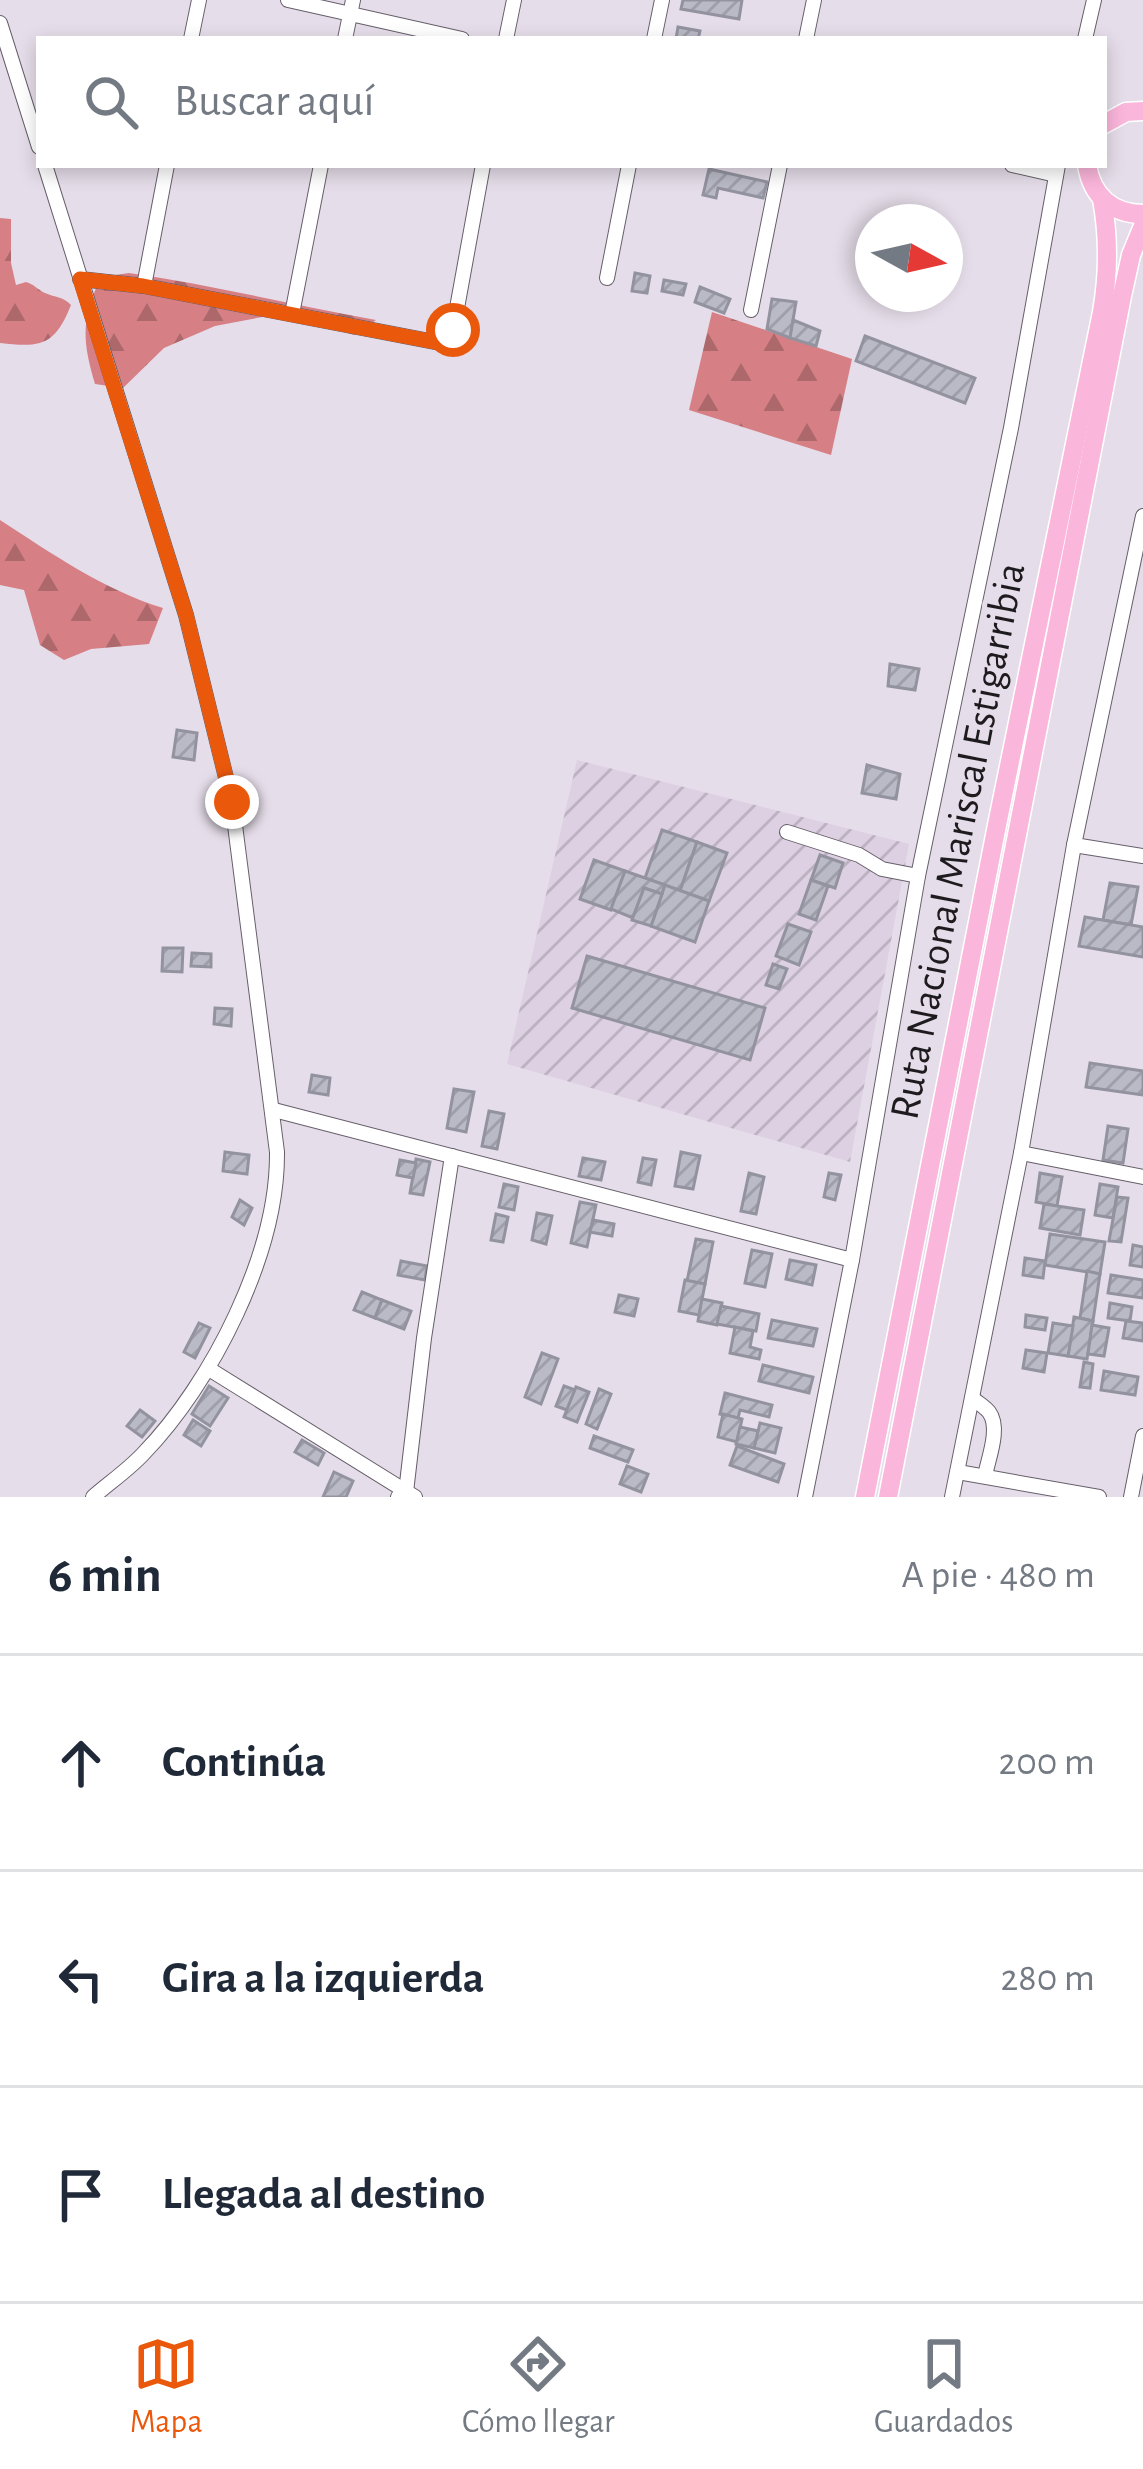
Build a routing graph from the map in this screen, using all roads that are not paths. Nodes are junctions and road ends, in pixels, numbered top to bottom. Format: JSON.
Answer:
{"nodes":[{"id":1,"x":199,"y":0,"type":"edge"},
{"id":2,"x":289,"y":0,"type":"edge"},
{"id":3,"x":514,"y":0,"type":"edge"},
{"id":4,"x":662,"y":0,"type":"edge"},
{"id":5,"x":814,"y":0,"type":"edge"},
{"id":6,"x":1094,"y":0,"type":"edge"},
{"id":7,"x":351,"y":7,"type":"edge"},
{"id":8,"x":0,"y":23,"type":"edge"},
{"id":9,"x":192,"y":36,"type":"edge"},
{"id":10,"x":452,"y":36,"type":"edge"},
{"id":11,"x":507,"y":36,"type":"edge"},
{"id":12,"x":655,"y":36,"type":"edge"},
{"id":13,"x":807,"y":36,"type":"edge"},
{"id":14,"x":1086,"y":36,"type":"edge"},
{"id":15,"x":1136,"y":106,"type":"edge"},
{"id":16,"x":1107,"y":122,"type":"edge"},
{"id":17,"x":36,"y":137,"type":"edge"},
{"id":18,"x":46,"y":168,"type":"edge"},
{"id":19,"x":166,"y":168,"type":"edge"},
{"id":20,"x":320,"y":168,"type":"edge"},
{"id":21,"x":482,"y":168,"type":"edge"},
{"id":22,"x":628,"y":168,"type":"edge"},
{"id":23,"x":779,"y":168,"type":"edge"},
{"id":24,"x":1087,"y":168,"type":"edge"},
{"id":25,"x":1057,"y":170,"type":"edge"},
{"id":26,"x":1102,"y":199,"type":"junction"},
{"id":27,"x":1143,"y":214,"type":"edge"},
{"id":28,"x":1143,"y":226,"type":"edge"},
{"id":29,"x":607,"y":278,"type":"dead end"},
{"id":30,"x":80,"y":279,"type":"junction"},
{"id":31,"x":143,"y":286,"type":"junction"},
{"id":32,"x":751,"y":310,"type":"dead end"},
{"id":33,"x":292,"y":314,"type":"junction"},
{"id":34,"x":1143,"y":516,"type":"edge"},
{"id":35,"x":1141,"y":533,"type":"edge"},
{"id":36,"x":787,"y":832,"type":"dead end"},
{"id":37,"x":1074,"y":845,"type":"junction"},
{"id":38,"x":1143,"y":856,"type":"edge"},
{"id":39,"x":918,"y":876,"type":"junction"},
{"id":40,"x":274,"y":1110,"type":"junction"},
{"id":41,"x":1021,"y":1153,"type":"junction"},
{"id":42,"x":452,"y":1156,"type":"junction"},
{"id":43,"x":1143,"y":1177,"type":"edge"},
{"id":44,"x":852,"y":1260,"type":"junction"},
{"id":45,"x":209,"y":1369,"type":"junction"},
{"id":46,"x":972,"y":1399,"type":"junction"},
{"id":47,"x":1143,"y":1436,"type":"edge"},
{"id":48,"x":958,"y":1472,"type":"junction"},
{"id":49,"x":985,"y":1476,"type":"junction"},
{"id":50,"x":406,"y":1495,"type":"edge"},
{"id":51,"x":93,"y":1497,"type":"edge"},
{"id":52,"x":805,"y":1497,"type":"edge"},
{"id":53,"x":865,"y":1497,"type":"edge"},
{"id":54,"x":888,"y":1497,"type":"edge"},
{"id":55,"x":952,"y":1497,"type":"edge"},
{"id":56,"x":1099,"y":1497,"type":"edge"},
{"id":57,"x":1131,"y":1497,"type":"edge"}],
"edges":[{"from":1,"to":9,"type":"street"},
{"from":2,"to":7,"type":"street"},
{"from":3,"to":11,"type":"street"},
{"from":4,"to":12,"type":"street"},
{"from":5,"to":13,"type":"street"},
{"from":6,"to":14,"type":"street"},
{"from":7,"to":10,"type":"street"},
{"from":8,"to":17,"type":"street"},
{"from":15,"to":16,"type":"highway"},
{"from":18,"to":30,"type":"street"},
{"from":19,"to":31,"type":"street"},
{"from":20,"to":33,"type":"street"},
{"from":21,"to":33,"type":"street"},
{"from":22,"to":29,"type":"street"},
{"from":23,"to":32,"type":"street"},
{"from":24,"to":26,"type":"highway","name":"Ruta Nacional Mariscal Estigarribia"},
{"from":25,"to":39,"type":"street"},
{"from":26,"to":27,"type":"highway"},
{"from":26,"to":53,"type":"highway","name":"Ruta Nacional Mariscal Estigarribia"},
{"from":28,"to":54,"type":"highway","name":"Ruta Nacional Mariscal Estigarribia"},
{"from":30,"to":31,"type":"street"},
{"from":30,"to":40,"type":"street"},
{"from":31,"to":33,"type":"street"},
{"from":34,"to":35,"type":"street"},
{"from":35,"to":37,"type":"street"},
{"from":36,"to":39,"type":"street"},
{"from":37,"to":38,"type":"street"},
{"from":37,"to":41,"type":"street"},
{"from":39,"to":44,"type":"street"},
{"from":40,"to":42,"type":"street"},
{"from":40,"to":45,"type":"street"},
{"from":41,"to":43,"type":"street"},
{"from":41,"to":46,"type":"street"},
{"from":42,"to":44,"type":"street"},
{"from":42,"to":50,"type":"street"},
{"from":44,"to":52,"type":"street"},
{"from":45,"to":50,"type":"street"},
{"from":45,"to":51,"type":"street"},
{"from":46,"to":48,"type":"street"},
{"from":46,"to":49,"type":"street"},
{"from":47,"to":57,"type":"street"},
{"from":48,"to":49,"type":"street"},
{"from":48,"to":55,"type":"street"},
{"from":49,"to":56,"type":"street"}]}
